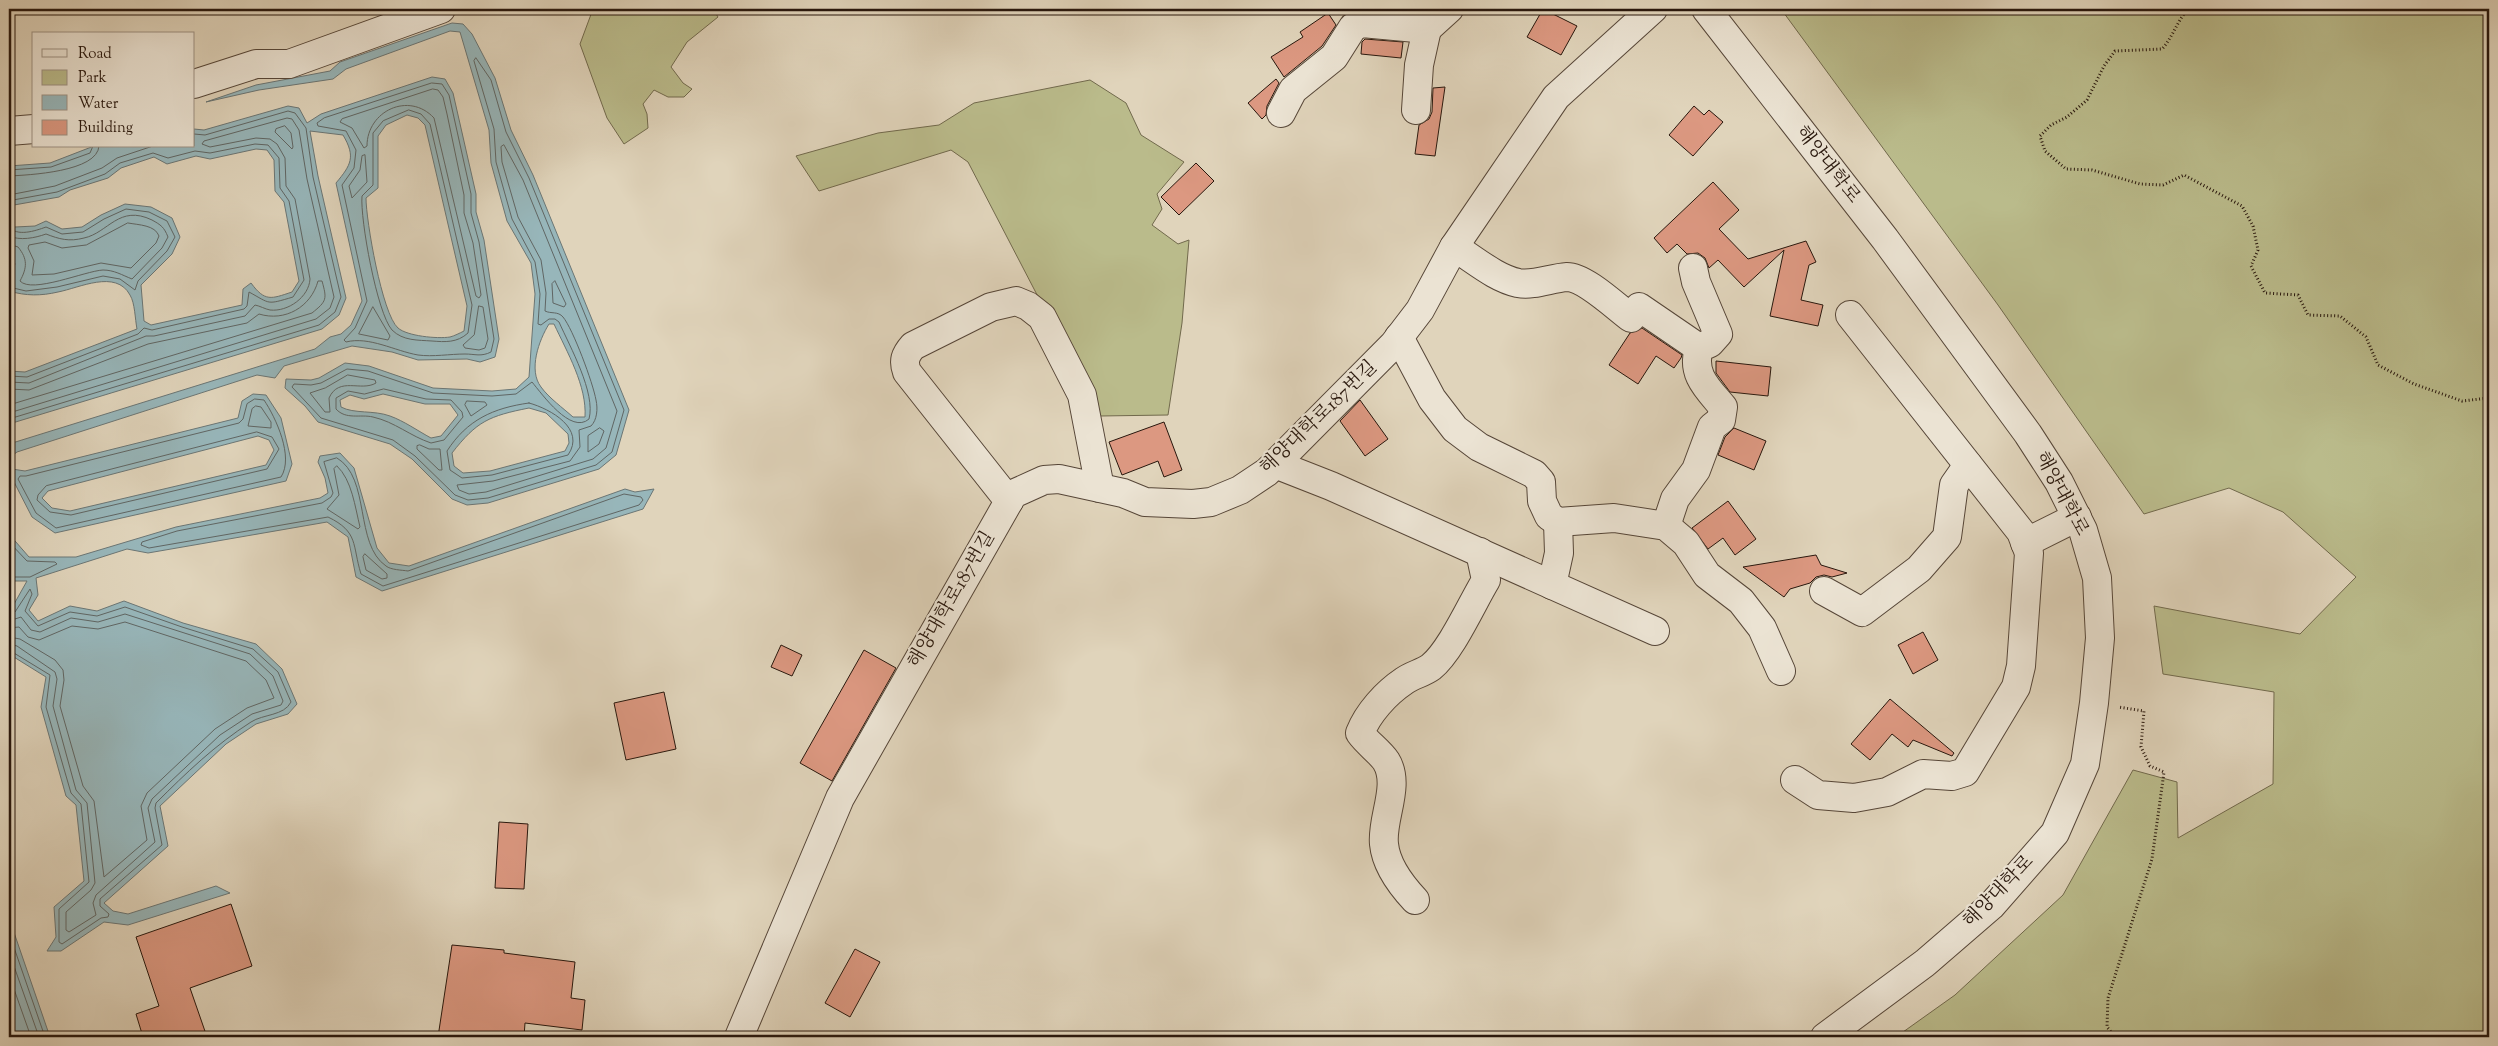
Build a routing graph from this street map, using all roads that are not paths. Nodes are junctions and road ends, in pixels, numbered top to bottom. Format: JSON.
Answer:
{"nodes":[{"id":1,"x":441,"y":9,"type":"edge"},
{"id":2,"x":1449,"y":9,"type":"edge"},
{"id":3,"x":1653,"y":9,"type":"edge"},
{"id":4,"x":1706,"y":9,"type":"edge"},
{"id":5,"x":1427,"y":29,"type":"junction"},
{"id":6,"x":195,"y":84,"type":"edge"},
{"id":7,"x":1416,"y":110,"type":"dead end"},
{"id":8,"x":1281,"y":113,"type":"dead end"},
{"id":9,"x":32,"y":129,"type":"edge"},
{"id":10,"x":9,"y":131,"type":"edge"},
{"id":11,"x":1454,"y":247,"type":"junction"},
{"id":12,"x":1693,"y":268,"type":"dead end"},
{"id":13,"x":1850,"y":315,"type":"dead end"},
{"id":14,"x":1399,"y":337,"type":"junction"},
{"id":15,"x":1699,"y":348,"type":"junction"},
{"id":16,"x":1275,"y":464,"type":"junction"},
{"id":17,"x":1968,"y":465,"type":"junction"},
{"id":18,"x":1100,"y":488,"type":"junction"},
{"id":19,"x":1009,"y":501,"type":"junction"},
{"id":20,"x":2077,"y":517,"type":"junction"},
{"id":21,"x":1558,"y":522,"type":"junction"},
{"id":22,"x":1666,"y":526,"type":"junction"},
{"id":23,"x":2025,"y":543,"type":"junction"},
{"id":24,"x":1480,"y":552,"type":"junction"},
{"id":25,"x":1552,"y":585,"type":"junction"},
{"id":26,"x":1824,"y":592,"type":"dead end"},
{"id":27,"x":1655,"y":631,"type":"dead end"},
{"id":28,"x":1781,"y":671,"type":"dead end"},
{"id":29,"x":1795,"y":780,"type":"dead end"},
{"id":30,"x":1415,"y":900,"type":"dead end"},
{"id":31,"x":739,"y":1037,"type":"edge"},
{"id":32,"x":1825,"y":1037,"type":"edge"}],
"edges":[{"from":1,"to":6,"type":"street"},
{"from":2,"to":5,"type":"street"},
{"from":3,"to":11,"type":"street","name":"해양대학로187번길"},
{"from":4,"to":20,"type":"street","name":"해양대학로"},
{"from":5,"to":7,"type":"street"},
{"from":5,"to":8,"type":"street"},
{"from":9,"to":10,"type":"street"},
{"from":11,"to":14,"type":"street","name":"해양대학로187번길"},
{"from":11,"to":15,"type":"street"},
{"from":12,"to":15,"type":"street"},
{"from":13,"to":17,"type":"street"},
{"from":14,"to":16,"type":"street","name":"해양대학로187번길"},
{"from":14,"to":21,"type":"street"},
{"from":15,"to":22,"type":"street"},
{"from":16,"to":18,"type":"street","name":"해양대학로187번길"},
{"from":16,"to":24,"type":"street"},
{"from":17,"to":23,"type":"street"},
{"from":17,"to":26,"type":"street"},
{"from":18,"to":19,"type":"street","name":"해양대학로187번길"},
{"from":18,"to":19,"type":"street"},
{"from":19,"to":31,"type":"street","name":"해양대학로187번길"},
{"from":20,"to":23,"type":"street"},
{"from":20,"to":32,"type":"street","name":"해양대학로"},
{"from":21,"to":22,"type":"street"},
{"from":21,"to":25,"type":"street"},
{"from":22,"to":28,"type":"street"},
{"from":23,"to":29,"type":"street"},
{"from":24,"to":25,"type":"street"},
{"from":24,"to":30,"type":"street"},
{"from":25,"to":27,"type":"street"}]}
